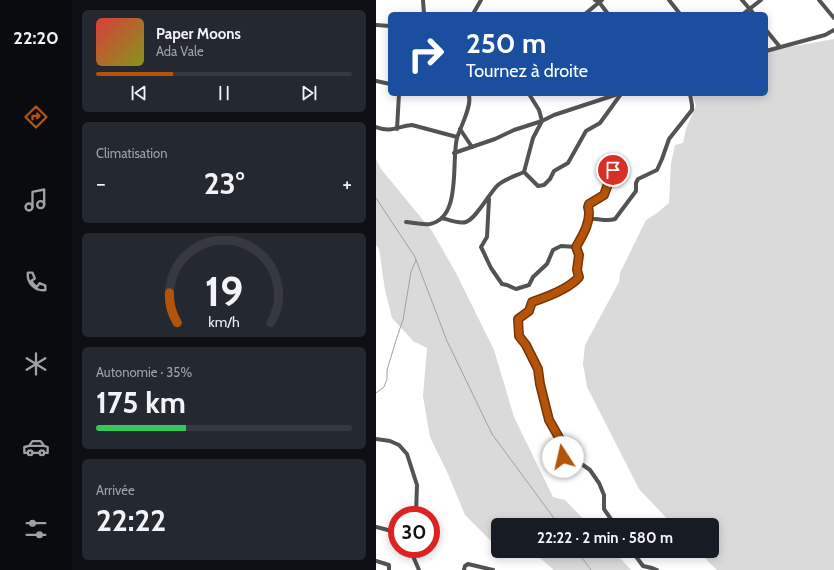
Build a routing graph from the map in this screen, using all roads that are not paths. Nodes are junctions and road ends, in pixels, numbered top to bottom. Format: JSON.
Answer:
{"nodes":[{"id":1,"x":423,"y":0,"type":"edge"},
{"id":2,"x":481,"y":0,"type":"edge"},
{"id":3,"x":669,"y":0,"type":"edge"},
{"id":4,"x":742,"y":0,"type":"edge"},
{"id":5,"x":761,"y":0,"type":"edge"},
{"id":6,"x":820,"y":0,"type":"edge"},
{"id":7,"x":599,"y":1,"type":"edge"},
{"id":8,"x":750,"y":9,"type":"junction"},
{"id":9,"x":424,"y":12,"type":"edge"},
{"id":10,"x":474,"y":12,"type":"edge"},
{"id":11,"x":587,"y":12,"type":"edge"},
{"id":12,"x":607,"y":12,"type":"edge"},
{"id":13,"x":678,"y":12,"type":"edge"},
{"id":14,"x":746,"y":12,"type":"edge"},
{"id":15,"x":752,"y":12,"type":"edge"},
{"id":16,"x":834,"y":18,"type":"edge"},
{"id":17,"x":376,"y":25,"type":"edge"},
{"id":18,"x":388,"y":26,"type":"edge"},
{"id":19,"x":834,"y":30,"type":"edge"},
{"id":20,"x":768,"y":32,"type":"edge"},
{"id":21,"x":780,"y":47,"type":"junction"},
{"id":22,"x":768,"y":50,"type":"edge"},
{"id":23,"x":376,"y":81,"type":"edge"},
{"id":24,"x":388,"y":84,"type":"edge"},
{"id":25,"x":399,"y":96,"type":"edge"},
{"id":26,"x":469,"y":96,"type":"edge"},
{"id":27,"x":530,"y":96,"type":"edge"},
{"id":28,"x":612,"y":96,"type":"edge"},
{"id":29,"x":620,"y":96,"type":"edge"},
{"id":30,"x":690,"y":96,"type":"edge"},
{"id":31,"x":605,"y":98,"type":"joint"},
{"id":32,"x":542,"y":121,"type":"junction"},
{"id":33,"x":376,"y":127,"type":"edge"},
{"id":34,"x":397,"y":129,"type":"junction"},
{"id":35,"x":460,"y":129,"type":"junction"},
{"id":36,"x":457,"y":137,"type":"junction"},
{"id":37,"x":472,"y":147,"type":"junction"},
{"id":38,"x":454,"y":152,"type":"junction"},
{"id":39,"x":613,"y":170,"type":"dead end"},
{"id":40,"x":524,"y":172,"type":"junction"},
{"id":41,"x":489,"y":199,"type":"junction"},
{"id":42,"x":442,"y":218,"type":"junction"},
{"id":43,"x":589,"y":219,"type":"junction"},
{"id":44,"x":406,"y":222,"type":"dead end"},
{"id":45,"x":576,"y":247,"type":"junction"},
{"id":46,"x":376,"y":439,"type":"edge"},
{"id":47,"x":416,"y":506,"type":"edge"},
{"id":48,"x":610,"y":518,"type":"edge"},
{"id":49,"x":376,"y":527,"type":"edge"},
{"id":50,"x":388,"y":530,"type":"edge"},
{"id":51,"x":414,"y":558,"type":"edge"},
{"id":52,"x":638,"y":558,"type":"edge"},
{"id":53,"x":376,"y":562,"type":"edge"},
{"id":54,"x":389,"y":570,"type":"edge"},
{"id":55,"x":419,"y":570,"type":"edge"},
{"id":56,"x":464,"y":570,"type":"edge"},
{"id":57,"x":493,"y":570,"type":"edge"},
{"id":58,"x":657,"y":570,"type":"edge"}],
"edges":[{"from":1,"to":9,"type":"street"},
{"from":2,"to":10,"type":"street"},
{"from":3,"to":13,"type":"street"},
{"from":4,"to":8,"type":"street"},
{"from":5,"to":8,"type":"street"},
{"from":6,"to":16,"type":"street"},
{"from":7,"to":11,"type":"street"},
{"from":7,"to":12,"type":"street"},
{"from":8,"to":14,"type":"street"},
{"from":8,"to":15,"type":"street"},
{"from":17,"to":18,"type":"street"},
{"from":19,"to":21,"type":"street"},
{"from":20,"to":21,"type":"street"},
{"from":21,"to":22,"type":"street"},
{"from":23,"to":24,"type":"street"},
{"from":25,"to":34,"type":"street"},
{"from":26,"to":35,"type":"street"},
{"from":27,"to":32,"type":"street"},
{"from":28,"to":31,"type":"street"},
{"from":29,"to":40,"type":"street"},
{"from":30,"to":43,"type":"street"},
{"from":31,"to":32,"type":"street"},
{"from":32,"to":37,"type":"street"},
{"from":32,"to":40,"type":"street"},
{"from":33,"to":34,"type":"street"},
{"from":34,"to":36,"type":"street"},
{"from":35,"to":36,"type":"street"},
{"from":35,"to":37,"type":"street"},
{"from":36,"to":38,"type":"street"},
{"from":37,"to":38,"type":"street"},
{"from":38,"to":42,"type":"street"},
{"from":39,"to":43,"type":"street"},
{"from":40,"to":41,"type":"street"},
{"from":41,"to":42,"type":"street"},
{"from":41,"to":45,"type":"street"},
{"from":42,"to":44,"type":"street"},
{"from":43,"to":45,"type":"street"},
{"from":45,"to":48,"type":"street"},
{"from":46,"to":47,"type":"street"},
{"from":49,"to":50,"type":"street"},
{"from":51,"to":55,"type":"street"},
{"from":52,"to":58,"type":"street"},
{"from":53,"to":54,"type":"street"},
{"from":56,"to":57,"type":"street"}]}
